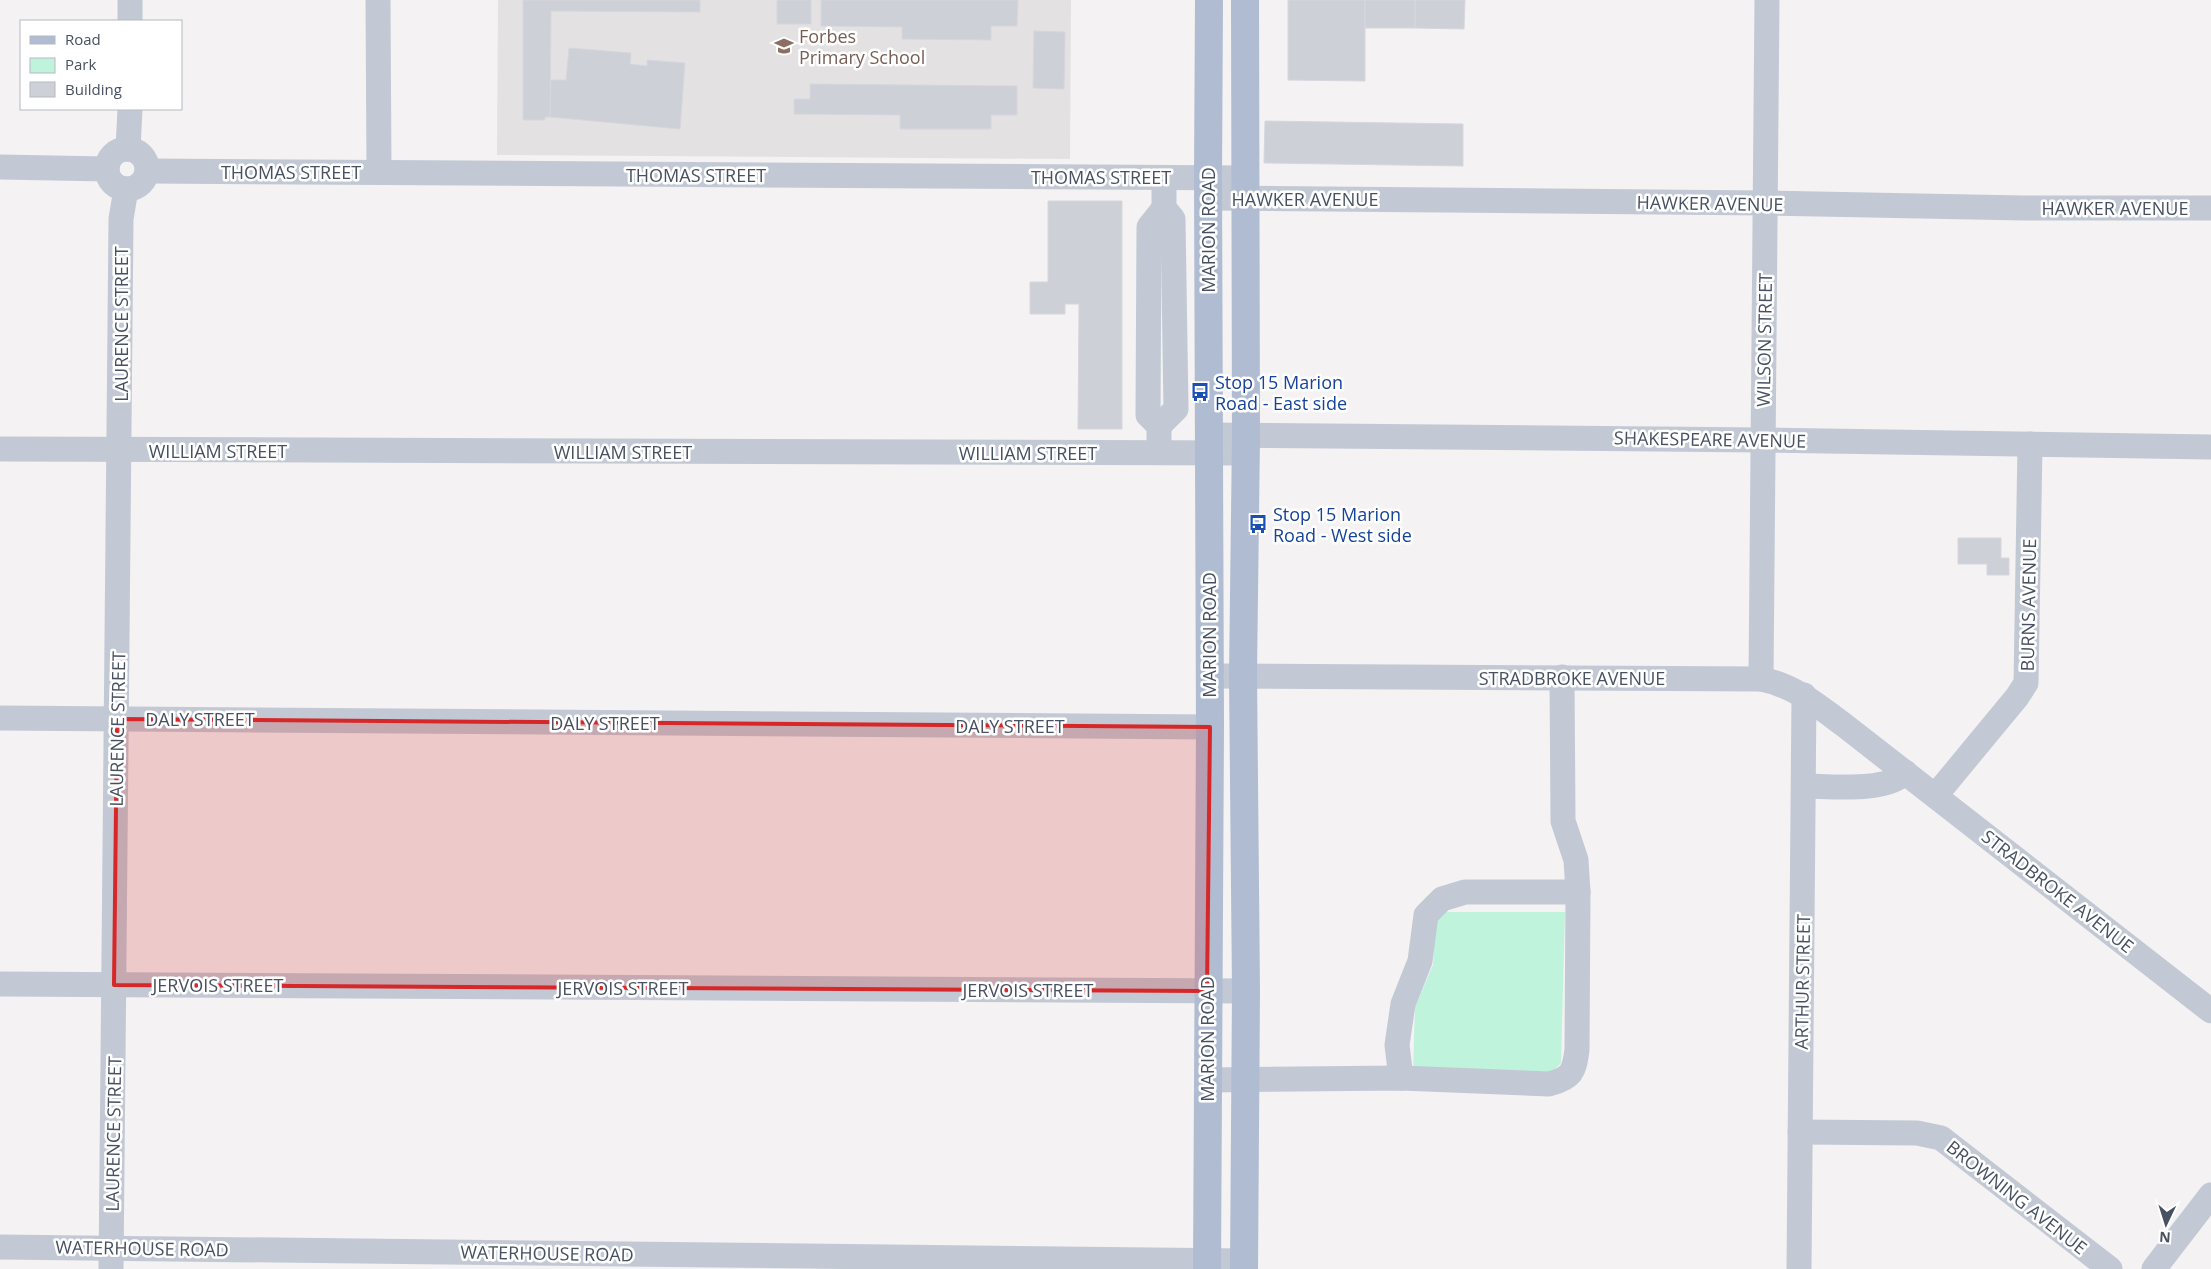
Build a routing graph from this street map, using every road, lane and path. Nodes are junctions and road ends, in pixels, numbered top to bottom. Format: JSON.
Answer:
{"nodes":[{"id":1,"x":130,"y":0,"type":"edge"},
{"id":2,"x":378,"y":0,"type":"edge"},
{"id":3,"x":1209,"y":0,"type":"edge"},
{"id":4,"x":1245,"y":0,"type":"edge"},
{"id":5,"x":1767,"y":0,"type":"edge"},
{"id":6,"x":130,"y":20,"type":"edge"},
{"id":7,"x":130,"y":110,"type":"edge"},
{"id":8,"x":128,"y":149,"type":"junction"},
{"id":9,"x":0,"y":167,"type":"edge"},
{"id":10,"x":107,"y":169,"type":"junction"},
{"id":11,"x":147,"y":171,"type":"junction"},
{"id":12,"x":379,"y":172,"type":"junction"},
{"id":13,"x":1164,"y":178,"type":"junction"},
{"id":14,"x":1208,"y":188,"type":"junction"},
{"id":15,"x":1246,"y":188,"type":"junction"},
{"id":16,"x":126,"y":189,"type":"junction"},
{"id":17,"x":1766,"y":204,"type":"junction"},
{"id":18,"x":2211,"y":208,"type":"edge"},
{"id":19,"x":1762,"y":440,"type":"junction"},
{"id":20,"x":1208,"y":444,"type":"junction"},
{"id":21,"x":1246,"y":444,"type":"junction"},
{"id":22,"x":2030,"y":444,"type":"junction"},
{"id":23,"x":2211,"y":447,"type":"edge"},
{"id":24,"x":0,"y":449,"type":"edge"},
{"id":25,"x":120,"y":451,"type":"junction"},
{"id":26,"x":1160,"y":453,"type":"junction"},
{"id":27,"x":1243,"y":675,"type":"junction"},
{"id":28,"x":1210,"y":676,"type":"junction"},
{"id":29,"x":1562,"y":677,"type":"junction"},
{"id":30,"x":1761,"y":679,"type":"junction"},
{"id":31,"x":1804,"y":695,"type":"junction"},
{"id":32,"x":0,"y":718,"type":"edge"},
{"id":33,"x":117,"y":719,"type":"junction"},
{"id":34,"x":1210,"y":727,"type":"junction"},
{"id":35,"x":1904,"y":772,"type":"junction"},
{"id":36,"x":1804,"y":786,"type":"junction"},
{"id":37,"x":1936,"y":795,"type":"junction"},
{"id":38,"x":1578,"y":892,"type":"junction"},
{"id":39,"x":0,"y":984,"type":"edge"},
{"id":40,"x":114,"y":985,"type":"junction"},
{"id":41,"x":1207,"y":991,"type":"junction"},
{"id":42,"x":1246,"y":991,"type":"junction"},
{"id":43,"x":2211,"y":1011,"type":"edge"},
{"id":44,"x":1401,"y":1078,"type":"junction"},
{"id":45,"x":1207,"y":1080,"type":"junction"},
{"id":46,"x":1246,"y":1080,"type":"junction"},
{"id":47,"x":1800,"y":1132,"type":"junction"},
{"id":48,"x":2211,"y":1195,"type":"edge"},
{"id":49,"x":0,"y":1247,"type":"edge"},
{"id":50,"x":111,"y":1258,"type":"edge"},
{"id":51,"x":1207,"y":1265,"type":"edge"},
{"id":52,"x":1244,"y":1265,"type":"edge"},
{"id":53,"x":1799,"y":1269,"type":"edge"},
{"id":54,"x":2110,"y":1269,"type":"edge"},
{"id":55,"x":2154,"y":1269,"type":"edge"}],
"edges":[{"from":1,"to":6,"type":"street"},
{"from":2,"to":12,"type":"street"},
{"from":3,"to":14,"type":"main road","name":"MARION ROAD"},
{"from":4,"to":15,"type":"main road","name":"MARION ROAD"},
{"from":5,"to":17,"type":"street","name":"WILSON STREET"},
{"from":7,"to":8,"type":"street"},
{"from":8,"to":10,"type":"street"},
{"from":8,"to":11,"type":"street"},
{"from":9,"to":10,"type":"street"},
{"from":10,"to":16,"type":"street"},
{"from":11,"to":12,"type":"street","name":"THOMAS STREET"},
{"from":11,"to":16,"type":"street"},
{"from":12,"to":13,"type":"street","name":"THOMAS STREET"},
{"from":13,"to":14,"type":"street","name":"THOMAS STREET"},
{"from":13,"to":26,"type":"street"},
{"from":14,"to":15,"type":"street","name":"THOMAS STREET"},
{"from":14,"to":20,"type":"main road","name":"MARION ROAD"},
{"from":15,"to":17,"type":"street","name":"HAWKER AVENUE"},
{"from":15,"to":21,"type":"main road","name":"MARION ROAD"},
{"from":16,"to":25,"type":"street","name":"LAURENCE STREET"},
{"from":17,"to":18,"type":"street","name":"HAWKER AVENUE"},
{"from":17,"to":19,"type":"street","name":"WILSON STREET"},
{"from":19,"to":21,"type":"street","name":"SHAKESPEARE AVENUE"},
{"from":19,"to":22,"type":"street","name":"SHAKESPEARE AVENUE"},
{"from":19,"to":30,"type":"street","name":"WILSON STREET"},
{"from":20,"to":21,"type":"street","name":"WILLIAM STREET"},
{"from":20,"to":26,"type":"street","name":"WILLIAM STREET"},
{"from":20,"to":28,"type":"main road","name":"MARION ROAD"},
{"from":21,"to":27,"type":"main road","name":"MARION ROAD"},
{"from":22,"to":23,"type":"street","name":"SHAKESPEARE AVENUE"},
{"from":22,"to":37,"type":"street","name":"BURNS AVENUE"},
{"from":24,"to":25,"type":"street","name":"WILLIAM STREET"},
{"from":25,"to":26,"type":"street","name":"WILLIAM STREET"},
{"from":25,"to":33,"type":"street","name":"LAURENCE STREET"},
{"from":27,"to":28,"type":"street","name":"STRADBROKE AVENUE"},
{"from":27,"to":29,"type":"street","name":"STRADBROKE AVENUE"},
{"from":27,"to":42,"type":"main road","name":"MARION ROAD"},
{"from":28,"to":34,"type":"main road","name":"MARION ROAD"},
{"from":29,"to":30,"type":"street","name":"STRADBROKE AVENUE"},
{"from":29,"to":38,"type":"street"},
{"from":30,"to":31,"type":"street","name":"STRADBROKE AVENUE"},
{"from":31,"to":35,"type":"street","name":"STRADBROKE AVENUE"},
{"from":31,"to":36,"type":"street","name":"ARTHUR STREET"},
{"from":32,"to":33,"type":"street","name":"DALY STREET"},
{"from":33,"to":34,"type":"street","name":"DALY STREET"},
{"from":33,"to":40,"type":"street","name":"LAURENCE STREET"},
{"from":34,"to":41,"type":"main road","name":"MARION ROAD"},
{"from":35,"to":36,"type":"street"},
{"from":35,"to":37,"type":"street","name":"STRADBROKE AVENUE"},
{"from":36,"to":47,"type":"street","name":"ARTHUR STREET"},
{"from":37,"to":43,"type":"street","name":"STRADBROKE AVENUE"},
{"from":38,"to":44,"type":"street"},
{"from":38,"to":44,"type":"street"},
{"from":39,"to":40,"type":"street","name":"JERVOIS STREET"},
{"from":40,"to":41,"type":"street","name":"JERVOIS STREET"},
{"from":40,"to":50,"type":"street","name":"LAURENCE STREET"},
{"from":41,"to":42,"type":"street","name":"JERVOIS STREET"},
{"from":41,"to":45,"type":"main road","name":"MARION ROAD"},
{"from":42,"to":46,"type":"main road","name":"MARION ROAD"},
{"from":44,"to":46,"type":"street"},
{"from":45,"to":46,"type":"street"},
{"from":45,"to":51,"type":"main road","name":"MARION ROAD"},
{"from":46,"to":52,"type":"main road","name":"MARION ROAD"},
{"from":47,"to":53,"type":"street","name":"ARTHUR STREET"},
{"from":47,"to":54,"type":"street","name":"BROWNING AVENUE"},
{"from":48,"to":55,"type":"street"},
{"from":49,"to":50,"type":"street","name":"WATERHOUSE ROAD"},
{"from":50,"to":51,"type":"street","name":"WATERHOUSE ROAD"},
{"from":51,"to":52,"type":"street","name":"WATERHOUSE ROAD"}]}
